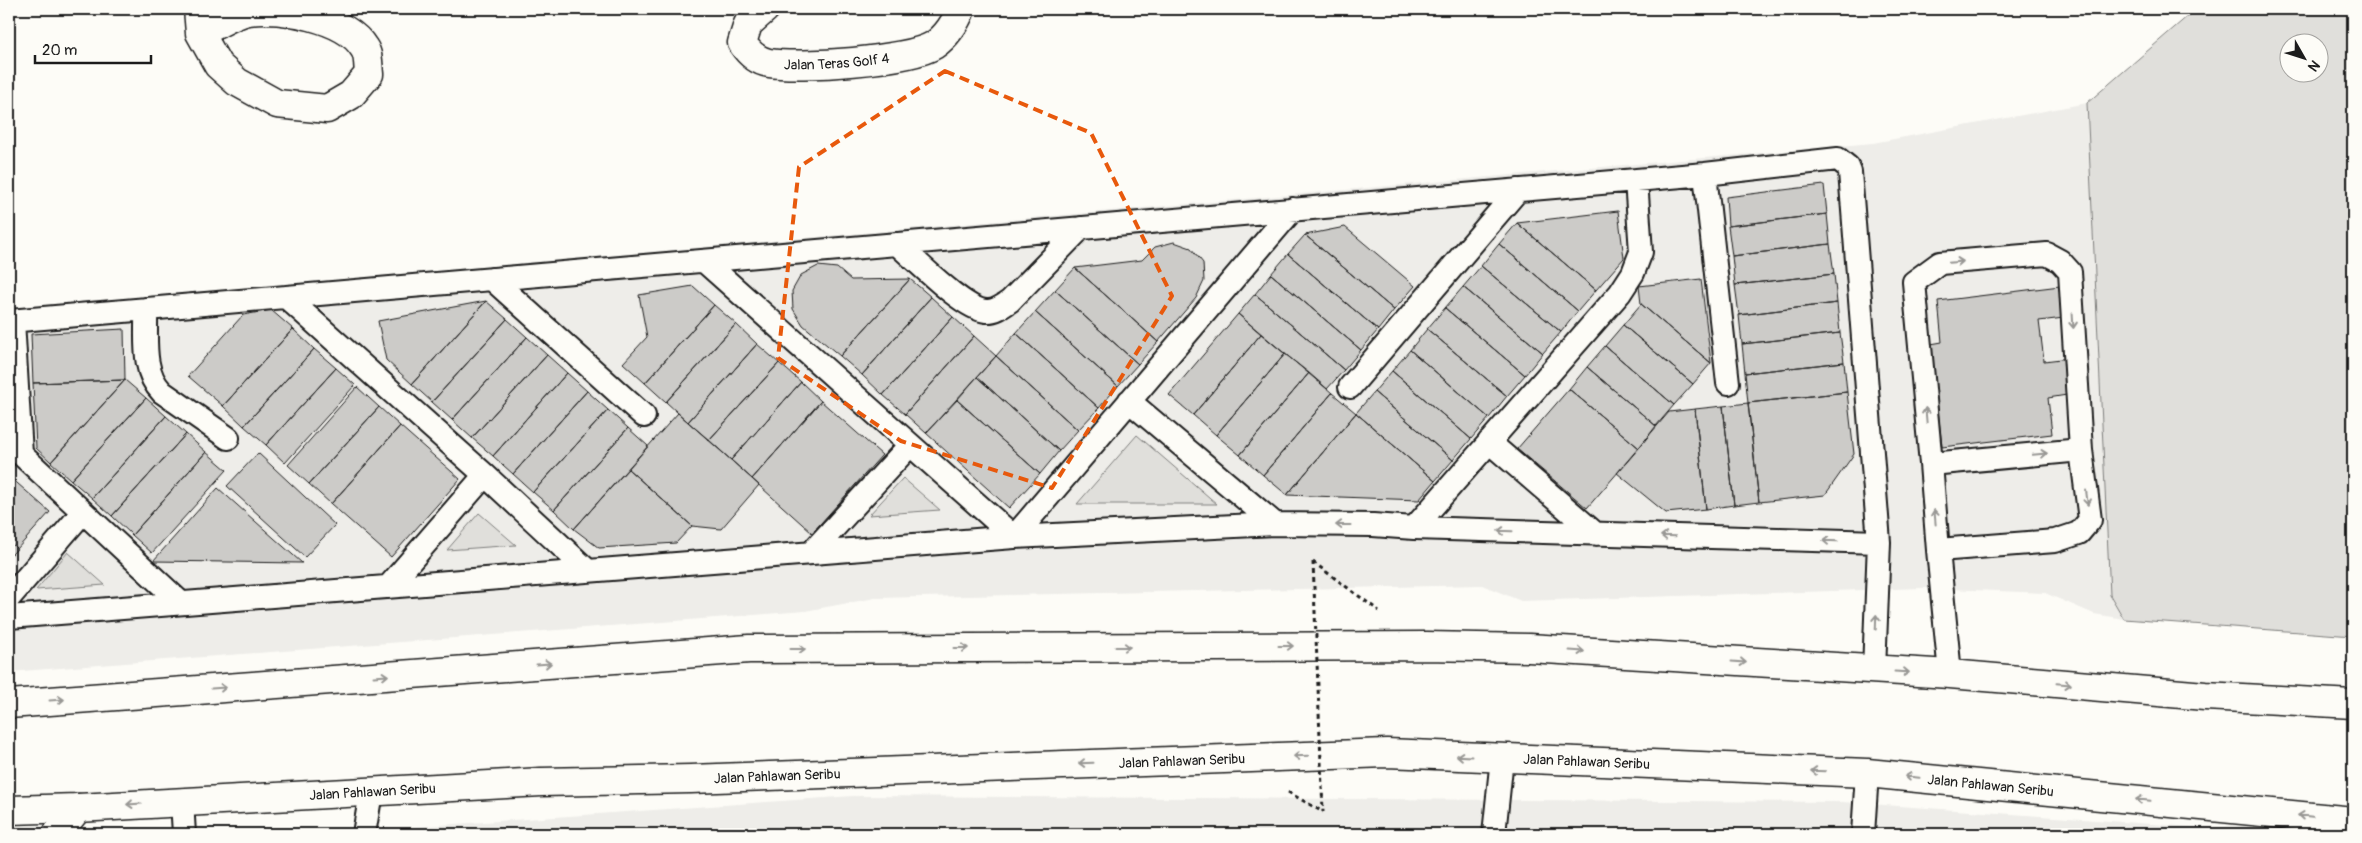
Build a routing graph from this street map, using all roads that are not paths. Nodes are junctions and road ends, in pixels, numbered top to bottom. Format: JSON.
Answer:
{"nodes":[{"id":1,"x":765,"y":9,"type":"edge"},
{"id":2,"x":961,"y":9,"type":"edge"},
{"id":3,"x":199,"y":21,"type":"edge"},
{"id":4,"x":1705,"y":174,"type":"junction"},
{"id":5,"x":1636,"y":180,"type":"junction"},
{"id":6,"x":1518,"y":190,"type":"junction"},
{"id":7,"x":1293,"y":209,"type":"junction"},
{"id":8,"x":1081,"y":228,"type":"junction"},
{"id":9,"x":897,"y":244,"type":"junction"},
{"id":10,"x":704,"y":261,"type":"junction"},
{"id":11,"x":492,"y":279,"type":"junction"},
{"id":12,"x":286,"y":297,"type":"junction"},
{"id":13,"x":146,"y":309,"type":"junction"},
{"id":14,"x":11,"y":321,"type":"edge"},
{"id":15,"x":1728,"y":383,"type":"dead end"},
{"id":16,"x":1350,"y":387,"type":"dead end"},
{"id":17,"x":1129,"y":402,"type":"junction"},
{"id":18,"x":644,"y":416,"type":"dead end"},
{"id":19,"x":228,"y":438,"type":"dead end"},
{"id":20,"x":1489,"y":442,"type":"junction"},
{"id":21,"x":910,"y":445,"type":"junction"},
{"id":22,"x":15,"y":449,"type":"edge"},
{"id":23,"x":2081,"y":450,"type":"junction"},
{"id":24,"x":1931,"y":464,"type":"junction"},
{"id":25,"x":486,"y":475,"type":"junction"},
{"id":26,"x":84,"y":512,"type":"junction"},
{"id":27,"x":1275,"y":524,"type":"junction"},
{"id":28,"x":1414,"y":528,"type":"junction"},
{"id":29,"x":1596,"y":534,"type":"junction"},
{"id":30,"x":1014,"y":537,"type":"junction"},
{"id":31,"x":1879,"y":542,"type":"junction"},
{"id":32,"x":1938,"y":550,"type":"junction"},
{"id":33,"x":811,"y":553,"type":"junction"},
{"id":34,"x":588,"y":571,"type":"junction"},
{"id":35,"x":388,"y":587,"type":"junction"},
{"id":36,"x":9,"y":598,"type":"edge"},
{"id":37,"x":181,"y":603,"type":"junction"},
{"id":38,"x":9,"y":617,"type":"edge"},
{"id":39,"x":1874,"y":670,"type":"junction"},
{"id":40,"x":1950,"y":674,"type":"junction"},
{"id":41,"x":9,"y":704,"type":"edge"},
{"id":42,"x":2353,"y":704,"type":"edge"},
{"id":43,"x":1502,"y":758,"type":"junction"},
{"id":44,"x":1867,"y":773,"type":"junction"},
{"id":45,"x":371,"y":792,"type":"junction"},
{"id":46,"x":182,"y":801,"type":"junction"},
{"id":47,"x":78,"y":808,"type":"junction"},
{"id":48,"x":9,"y":810,"type":"edge"},
{"id":49,"x":2353,"y":821,"type":"edge"},
{"id":50,"x":57,"y":834,"type":"edge"},
{"id":51,"x":184,"y":834,"type":"edge"},
{"id":52,"x":364,"y":834,"type":"edge"},
{"id":53,"x":1494,"y":834,"type":"edge"},
{"id":54,"x":1863,"y":834,"type":"edge"}],
"edges":[{"from":1,"to":2,"type":"main road","name":"Jalan Teras Golf 4"},
{"from":3,"to":3,"type":"main road"},
{"from":4,"to":5,"type":"lane"},
{"from":4,"to":15,"type":"lane"},
{"from":4,"to":31,"type":"lane"},
{"from":5,"to":6,"type":"lane"},
{"from":5,"to":20,"type":"lane"},
{"from":6,"to":7,"type":"lane"},
{"from":6,"to":16,"type":"lane"},
{"from":7,"to":8,"type":"lane"},
{"from":7,"to":17,"type":"lane"},
{"from":8,"to":9,"type":"lane"},
{"from":8,"to":9,"type":"lane"},
{"from":9,"to":10,"type":"lane"},
{"from":10,"to":11,"type":"lane"},
{"from":10,"to":21,"type":"lane"},
{"from":11,"to":12,"type":"lane"},
{"from":11,"to":18,"type":"lane"},
{"from":12,"to":13,"type":"lane"},
{"from":12,"to":25,"type":"lane"},
{"from":13,"to":14,"type":"lane"},
{"from":13,"to":19,"type":"lane"},
{"from":14,"to":22,"type":"lane"},
{"from":17,"to":27,"type":"lane"},
{"from":17,"to":30,"type":"lane"},
{"from":20,"to":28,"type":"lane"},
{"from":20,"to":29,"type":"lane"},
{"from":21,"to":30,"type":"lane"},
{"from":21,"to":33,"type":"lane"},
{"from":22,"to":26,"type":"lane"},
{"from":24,"to":23,"type":"lane","one_way":true},
{"from":24,"to":23,"type":"lane","one_way":true},
{"from":23,"to":32,"type":"lane","one_way":true},
{"from":32,"to":24,"type":"lane","one_way":true},
{"from":25,"to":34,"type":"lane"},
{"from":25,"to":35,"type":"lane"},
{"from":26,"to":36,"type":"lane"},
{"from":26,"to":37,"type":"lane"},
{"from":28,"to":27,"type":"lane","one_way":true},
{"from":27,"to":30,"type":"lane"},
{"from":29,"to":28,"type":"lane","one_way":true},
{"from":31,"to":29,"type":"lane","one_way":true},
{"from":30,"to":33,"type":"lane"},
{"from":39,"to":31,"type":"lane","one_way":true},
{"from":32,"to":40,"type":"lane"},
{"from":33,"to":34,"type":"lane"},
{"from":34,"to":35,"type":"lane"},
{"from":35,"to":37,"type":"lane"},
{"from":37,"to":38,"type":"lane"},
{"from":39,"to":40,"type":"main road","one_way":true},
{"from":41,"to":39,"type":"main road","one_way":true},
{"from":40,"to":42,"type":"main road","one_way":true},
{"from":44,"to":43,"type":"main road","name":"Jalan Pahlawan Seribu","one_way":true},
{"from":43,"to":45,"type":"main road","name":"Jalan Pahlawan Seribu","one_way":true},
{"from":43,"to":53,"type":"lane"},
{"from":49,"to":44,"type":"main road","name":"Jalan Pahlawan Seribu","one_way":true},
{"from":44,"to":54,"type":"lane"},
{"from":45,"to":46,"type":"main road","name":"Jalan Pahlawan Seribu"},
{"from":45,"to":52,"type":"lane"},
{"from":46,"to":47,"type":"main road","name":"Jalan Pahlawan Seribu","one_way":true},
{"from":46,"to":51,"type":"lane"},
{"from":47,"to":48,"type":"main road","name":"Jalan Pahlawan Seribu"},
{"from":47,"to":50,"type":"main road"}]}
